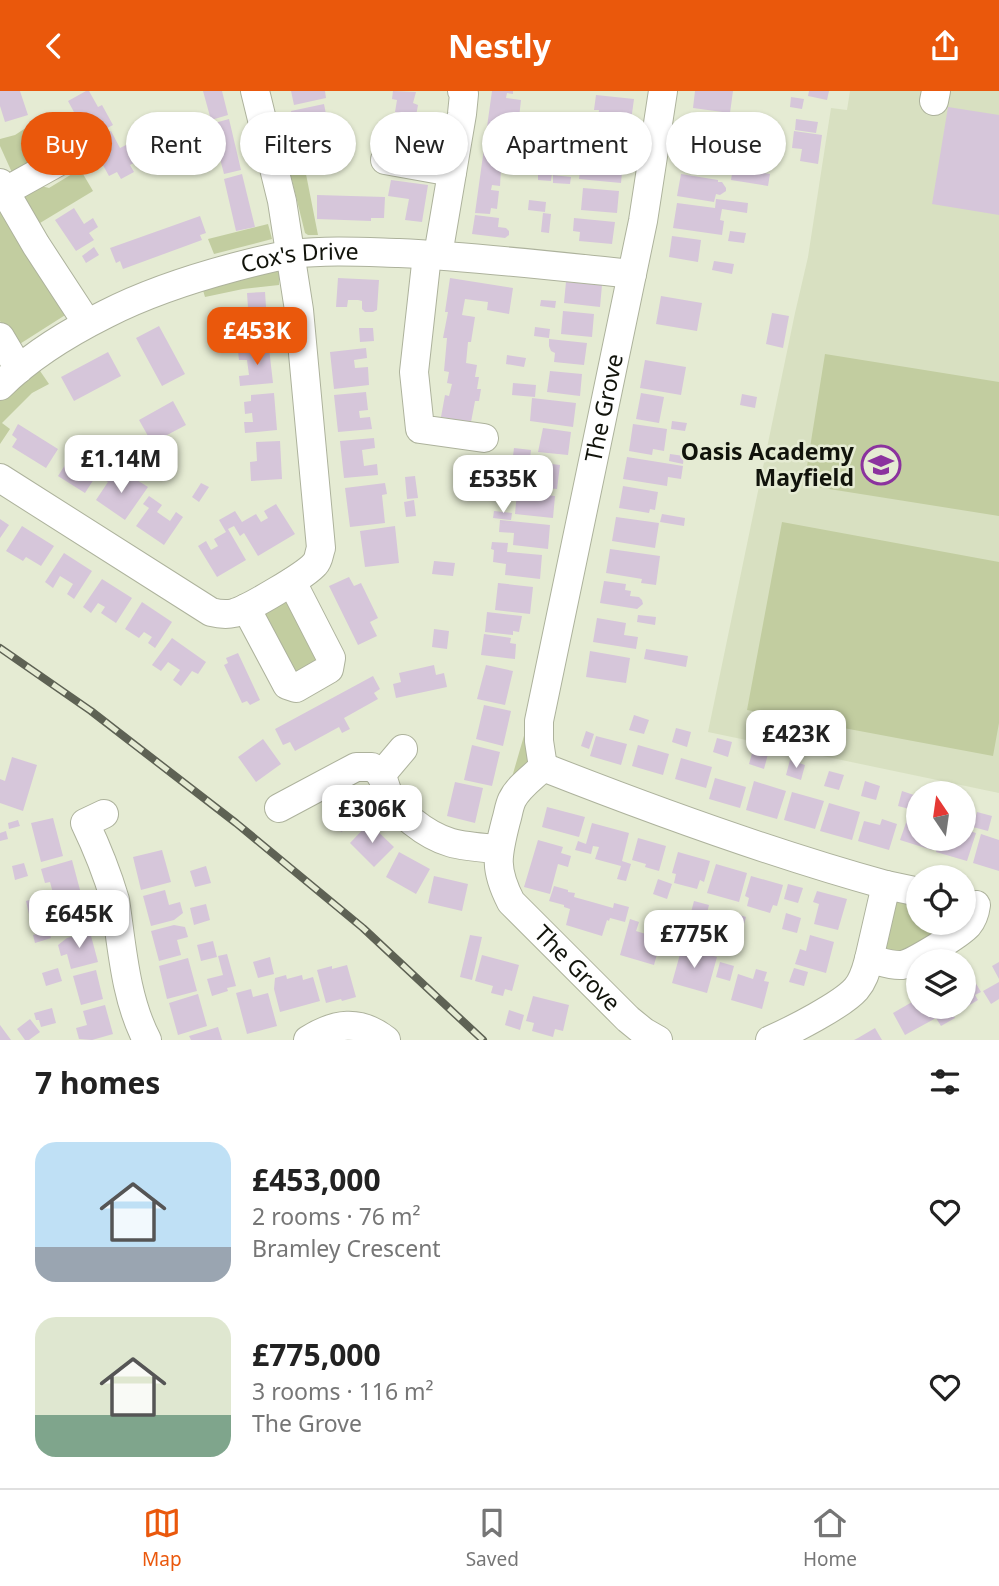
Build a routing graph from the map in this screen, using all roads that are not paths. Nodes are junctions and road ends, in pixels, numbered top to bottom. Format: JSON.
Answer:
{"nodes":[{"id":1,"x":255,"y":91,"type":"edge"},
{"id":2,"x":462,"y":91,"type":"edge"},
{"id":3,"x":663,"y":91,"type":"edge"},
{"id":4,"x":462,"y":112,"type":"edge"},
{"id":5,"x":28,"y":175,"type":"edge"},
{"id":6,"x":451,"y":175,"type":"edge"},
{"id":7,"x":2,"y":187,"type":"edge"},
{"id":8,"x":291,"y":254,"type":"junction"},
{"id":9,"x":433,"y":255,"type":"junction"},
{"id":10,"x":632,"y":274,"type":"junction"},
{"id":11,"x":88,"y":323,"type":"junction"},
{"id":12,"x":0,"y":337,"type":"edge"},
{"id":13,"x":9,"y":377,"type":"edge"},
{"id":14,"x":484,"y":438,"type":"dead end"},
{"id":15,"x":0,"y":478,"type":"edge"},
{"id":16,"x":292,"y":582,"type":"junction"},
{"id":17,"x":246,"y":608,"type":"junction"},
{"id":18,"x":403,"y":749,"type":"dead end"},
{"id":19,"x":543,"y":767,"type":"junction"},
{"id":20,"x":381,"y":775,"type":"junction"},
{"id":21,"x":279,"y":808,"type":"dead end"},
{"id":22,"x":104,"y":814,"type":"dead end"},
{"id":23,"x":499,"y":849,"type":"junction"},
{"id":24,"x":886,"y":885,"type":"junction"},
{"id":25,"x":906,"y":890,"type":"edge"},
{"id":26,"x":980,"y":905,"type":"edge"},
{"id":27,"x":869,"y":959,"type":"junction"},
{"id":28,"x":313,"y":1039,"type":"edge"},
{"id":29,"x":147,"y":1040,"type":"edge"},
{"id":30,"x":386,"y":1040,"type":"edge"},
{"id":31,"x":658,"y":1040,"type":"edge"},
{"id":32,"x":771,"y":1040,"type":"edge"}],
"edges":[{"from":1,"to":8,"type":"street"},
{"from":2,"to":4,"type":"street"},
{"from":3,"to":10,"type":"street","name":"The Grove"},
{"from":5,"to":7,"type":"street"},
{"from":6,"to":9,"type":"street"},
{"from":7,"to":11,"type":"street"},
{"from":8,"to":9,"type":"street","name":"Cox's Drive"},
{"from":8,"to":11,"type":"street","name":"Cox's Drive"},
{"from":8,"to":16,"type":"street"},
{"from":9,"to":10,"type":"street","name":"Cox's Drive"},
{"from":9,"to":14,"type":"street"},
{"from":10,"to":19,"type":"street","name":"The Grove"},
{"from":11,"to":13,"type":"street","name":"Cox's Drive"},
{"from":12,"to":13,"type":"street"},
{"from":15,"to":17,"type":"street"},
{"from":16,"to":17,"type":"street"},
{"from":16,"to":17,"type":"street"},
{"from":18,"to":20,"type":"street"},
{"from":19,"to":23,"type":"street","name":"The Grove"},
{"from":19,"to":24,"type":"street"},
{"from":20,"to":21,"type":"street"},
{"from":20,"to":23,"type":"street"},
{"from":22,"to":29,"type":"street"},
{"from":23,"to":31,"type":"street","name":"The Grove"},
{"from":24,"to":25,"type":"street"},
{"from":24,"to":27,"type":"street"},
{"from":26,"to":27,"type":"street"},
{"from":27,"to":32,"type":"street"},
{"from":28,"to":30,"type":"street"}]}
